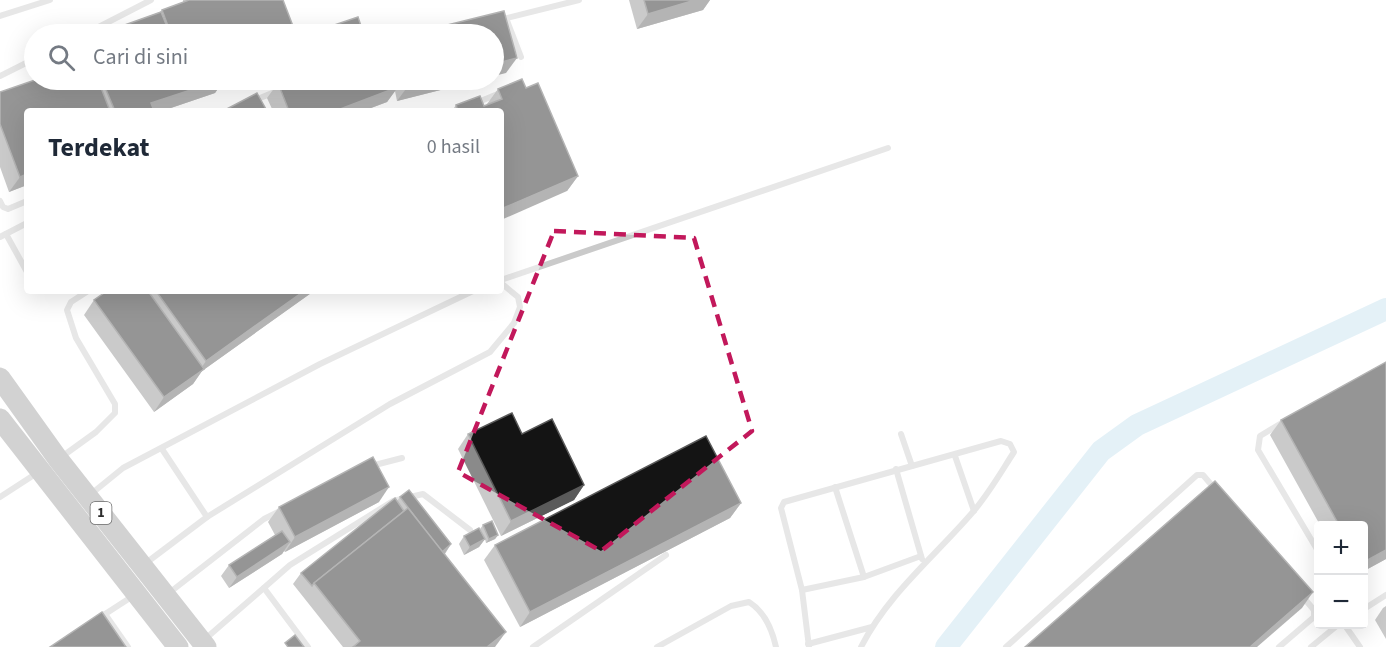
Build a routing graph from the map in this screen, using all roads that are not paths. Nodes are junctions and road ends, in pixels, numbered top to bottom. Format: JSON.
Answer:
{"nodes":[{"id":1,"x":50,"y":0,"type":"edge"},
{"id":2,"x":151,"y":0,"type":"edge"},
{"id":3,"x":579,"y":0,"type":"edge"},
{"id":4,"x":0,"y":16,"type":"edge"},
{"id":5,"x":506,"y":18,"type":"junction"},
{"id":6,"x":104,"y":24,"type":"edge"},
{"id":7,"x":486,"y":24,"type":"edge"},
{"id":8,"x":521,"y":57,"type":"dead end"},
{"id":9,"x":24,"y":64,"type":"edge"},
{"id":10,"x":0,"y":76,"type":"edge"},
{"id":11,"x":512,"y":88,"type":"edge"},
{"id":12,"x":281,"y":90,"type":"edge"},
{"id":13,"x":251,"y":102,"type":"junction"},
{"id":14,"x":470,"y":106,"type":"edge"},
{"id":15,"x":243,"y":107,"type":"edge"},
{"id":16,"x":254,"y":108,"type":"edge"},
{"id":17,"x":888,"y":148,"type":"dead end"},
{"id":18,"x":0,"y":201,"type":"edge"},
{"id":19,"x":24,"y":202,"type":"edge"},
{"id":20,"x":24,"y":225,"type":"edge"},
{"id":21,"x":3,"y":236,"type":"edge"},
{"id":22,"x":24,"y":268,"type":"edge"},
{"id":23,"x":504,"y":281,"type":"edge"},
{"id":24,"x":504,"y":285,"type":"edge"},
{"id":25,"x":83,"y":294,"type":"edge"},
{"id":26,"x":468,"y":294,"type":"edge"},
{"id":27,"x":0,"y":378,"type":"edge"},
{"id":28,"x":0,"y":419,"type":"edge"},
{"id":29,"x":1288,"y":420,"type":"edge"},
{"id":30,"x":901,"y":434,"type":"dead end"},
{"id":31,"x":162,"y":449,"type":"junction"},
{"id":32,"x":955,"y":456,"type":"junction"},
{"id":33,"x":402,"y":458,"type":"dead end"},
{"id":34,"x":58,"y":459,"type":"junction"},
{"id":35,"x":912,"y":465,"type":"junction"},
{"id":36,"x":363,"y":468,"type":"edge"},
{"id":37,"x":896,"y":469,"type":"junction"},
{"id":38,"x":40,"y":471,"type":"junction"},
{"id":39,"x":836,"y":487,"type":"junction"},
{"id":40,"x":1219,"y":494,"type":"edge"},
{"id":41,"x":88,"y":496,"type":"junction"},
{"id":42,"x":0,"y":497,"type":"edge"},
{"id":43,"x":294,"y":504,"type":"edge"},
{"id":44,"x":974,"y":511,"type":"junction"},
{"id":45,"x":207,"y":516,"type":"junction"},
{"id":46,"x":470,"y":530,"type":"edge"},
{"id":47,"x":1314,"y":544,"type":"edge"},
{"id":48,"x":666,"y":555,"type":"edge"},
{"id":49,"x":922,"y":559,"type":"junction"},
{"id":50,"x":142,"y":566,"type":"junction"},
{"id":51,"x":864,"y":577,"type":"junction"},
{"id":52,"x":264,"y":588,"type":"junction"},
{"id":53,"x":802,"y":590,"type":"junction"},
{"id":54,"x":1298,"y":591,"type":"edge"},
{"id":55,"x":136,"y":594,"type":"junction"},
{"id":56,"x":1386,"y":595,"type":"edge"},
{"id":57,"x":165,"y":596,"type":"junction"},
{"id":58,"x":1368,"y":606,"type":"edge"},
{"id":59,"x":105,"y":614,"type":"junction"},
{"id":60,"x":92,"y":624,"type":"edge"},
{"id":61,"x":872,"y":627,"type":"junction"},
{"id":62,"x":1333,"y":629,"type":"edge"},
{"id":63,"x":1347,"y":629,"type":"edge"},
{"id":64,"x":204,"y":645,"type":"edge"},
{"id":65,"x":808,"y":645,"type":"edge"},
{"id":66,"x":129,"y":647,"type":"edge"},
{"id":67,"x":178,"y":647,"type":"edge"},
{"id":68,"x":308,"y":647,"type":"edge"},
{"id":69,"x":533,"y":647,"type":"edge"},
{"id":70,"x":657,"y":647,"type":"edge"},
{"id":71,"x":776,"y":647,"type":"edge"},
{"id":72,"x":861,"y":647,"type":"edge"},
{"id":73,"x":1006,"y":647,"type":"edge"},
{"id":74,"x":1279,"y":647,"type":"edge"},
{"id":75,"x":1311,"y":647,"type":"edge"},
{"id":76,"x":1360,"y":647,"type":"edge"}],
"edges":[{"from":1,"to":4,"type":"lane"},
{"from":2,"to":6,"type":"lane"},
{"from":3,"to":5,"type":"lane"},
{"from":5,"to":7,"type":"lane"},
{"from":5,"to":8,"type":"lane"},
{"from":9,"to":10,"type":"lane"},
{"from":11,"to":14,"type":"lane"},
{"from":12,"to":13,"type":"lane"},
{"from":13,"to":15,"type":"lane"},
{"from":13,"to":16,"type":"lane"},
{"from":17,"to":23,"type":"lane"},
{"from":18,"to":19,"type":"lane"},
{"from":20,"to":21,"type":"lane"},
{"from":21,"to":22,"type":"lane"},
{"from":24,"to":45,"type":"lane"},
{"from":25,"to":34,"type":"lane"},
{"from":26,"to":31,"type":"lane"},
{"from":27,"to":34,"type":"highway","number":"1"},
{"from":28,"to":38,"type":"highway","number":"1"},
{"from":29,"to":47,"type":"lane"},
{"from":30,"to":35,"type":"lane"},
{"from":31,"to":41,"type":"lane"},
{"from":31,"to":45,"type":"lane"},
{"from":32,"to":35,"type":"lane"},
{"from":32,"to":44,"type":"lane"},
{"from":32,"to":44,"type":"lane"},
{"from":33,"to":36,"type":"lane"},
{"from":34,"to":41,"type":"highway","number":"1"},
{"from":35,"to":37,"type":"lane"},
{"from":37,"to":39,"type":"lane"},
{"from":37,"to":49,"type":"lane"},
{"from":38,"to":42,"type":"lane"},
{"from":38,"to":55,"type":"highway","number":"1"},
{"from":39,"to":51,"type":"lane"},
{"from":39,"to":53,"type":"lane"},
{"from":40,"to":73,"type":"lane"},
{"from":41,"to":50,"type":"highway","number":"1"},
{"from":43,"to":57,"type":"lane"},
{"from":44,"to":49,"type":"lane"},
{"from":45,"to":50,"type":"lane"},
{"from":46,"to":52,"type":"lane"},
{"from":48,"to":69,"type":"lane"},
{"from":49,"to":51,"type":"lane"},
{"from":49,"to":61,"type":"lane"},
{"from":50,"to":57,"type":"highway","number":"1"},
{"from":51,"to":53,"type":"lane"},
{"from":52,"to":64,"type":"lane"},
{"from":52,"to":68,"type":"lane"},
{"from":53,"to":65,"type":"lane"},
{"from":54,"to":74,"type":"lane"},
{"from":55,"to":59,"type":"lane"},
{"from":55,"to":67,"type":"highway","number":"1"},
{"from":56,"to":58,"type":"lane"},
{"from":57,"to":64,"type":"highway","number":"1"},
{"from":59,"to":60,"type":"lane"},
{"from":59,"to":66,"type":"lane"},
{"from":61,"to":65,"type":"lane"},
{"from":61,"to":72,"type":"lane"},
{"from":62,"to":75,"type":"lane"},
{"from":63,"to":76,"type":"lane"},
{"from":70,"to":71,"type":"lane"}]}
